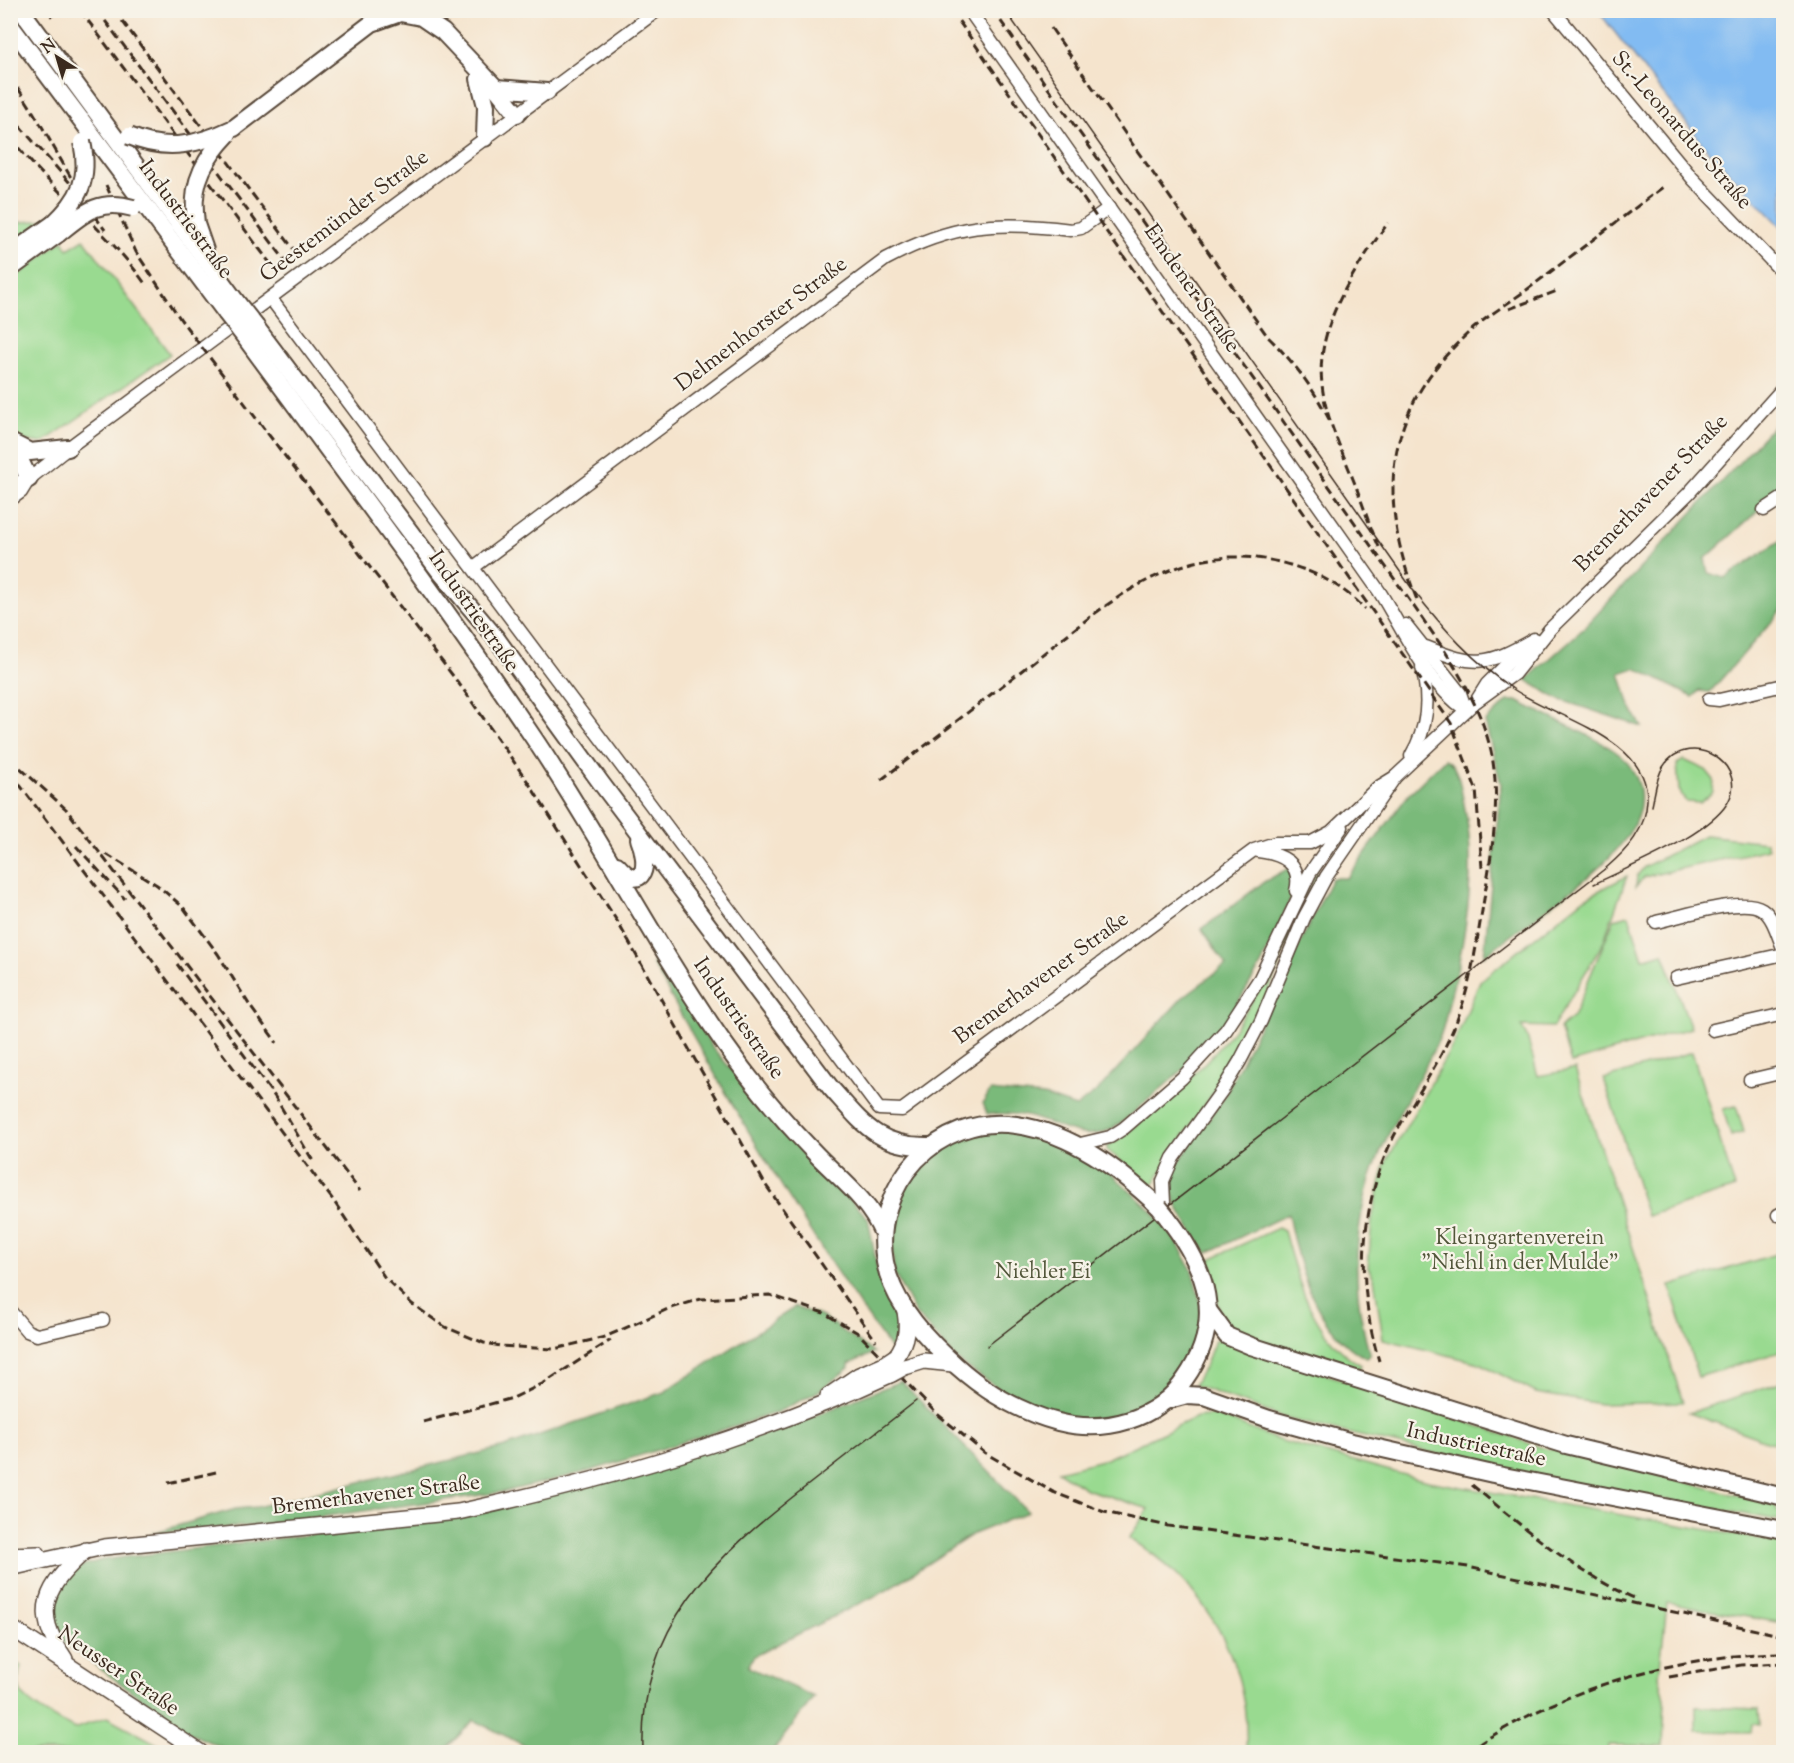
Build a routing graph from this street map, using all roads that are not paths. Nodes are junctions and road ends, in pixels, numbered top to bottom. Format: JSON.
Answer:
{"nodes":[{"id":1,"x":21,"y":10,"type":"edge"},
{"id":2,"x":658,"y":10,"type":"edge"},
{"id":3,"x":969,"y":10,"type":"edge"},
{"id":4,"x":1552,"y":10,"type":"edge"},
{"id":5,"x":10,"y":25,"type":"edge"},
{"id":6,"x":61,"y":67,"type":"junction"},
{"id":7,"x":477,"y":74,"type":"junction"},
{"id":8,"x":496,"y":88,"type":"junction"},
{"id":9,"x":547,"y":92,"type":"junction"},
{"id":10,"x":512,"y":118,"type":"junction"},
{"id":11,"x":234,"y":128,"type":"junction"},
{"id":12,"x":484,"y":138,"type":"junction"},
{"id":13,"x":1109,"y":208,"type":"junction"},
{"id":14,"x":56,"y":229,"type":"junction"},
{"id":15,"x":10,"y":254,"type":"edge"},
{"id":16,"x":10,"y":269,"type":"edge"},
{"id":17,"x":213,"y":270,"type":"junction"},
{"id":18,"x":196,"y":273,"type":"junction"},
{"id":19,"x":1784,"y":274,"type":"edge"},
{"id":20,"x":271,"y":299,"type":"junction"},
{"id":21,"x":232,"y":308,"type":"junction"},
{"id":22,"x":250,"y":332,"type":"junction"},
{"id":23,"x":1784,"y":387,"type":"edge"},
{"id":24,"x":11,"y":442,"type":"edge"},
{"id":25,"x":68,"y":448,"type":"junction"},
{"id":26,"x":10,"y":461,"type":"edge"},
{"id":27,"x":29,"y":479,"type":"junction"},
{"id":28,"x":10,"y":485,"type":"edge"},
{"id":29,"x":1784,"y":497,"type":"edge"},
{"id":30,"x":10,"y":500,"type":"edge"},
{"id":31,"x":1764,"y":510,"type":"dead end"},
{"id":32,"x":474,"y":567,"type":"junction"},
{"id":33,"x":1379,"y":591,"type":"junction"},
{"id":34,"x":1550,"y":629,"type":"junction"},
{"id":35,"x":1534,"y":639,"type":"junction"},
{"id":36,"x":1425,"y":647,"type":"junction"},
{"id":37,"x":1420,"y":660,"type":"junction"},
{"id":38,"x":1784,"y":685,"type":"edge"},
{"id":39,"x":1709,"y":699,"type":"dead end"},
{"id":40,"x":1477,"y":700,"type":"junction"},
{"id":41,"x":1466,"y":710,"type":"junction"},
{"id":42,"x":1399,"y":774,"type":"junction"},
{"id":43,"x":1349,"y":816,"type":"junction"},
{"id":44,"x":631,"y":822,"type":"junction"},
{"id":45,"x":598,"y":838,"type":"junction"},
{"id":46,"x":1310,"y":843,"type":"junction"},
{"id":47,"x":1254,"y":850,"type":"junction"},
{"id":48,"x":1324,"y":852,"type":"junction"},
{"id":49,"x":1326,"y":877,"type":"junction"},
{"id":50,"x":1292,"y":906,"type":"junction"},
{"id":51,"x":1656,"y":922,"type":"dead end"},
{"id":52,"x":1784,"y":952,"type":"edge"},
{"id":53,"x":1676,"y":978,"type":"dead end"},
{"id":54,"x":1784,"y":1014,"type":"edge"},
{"id":55,"x":1713,"y":1030,"type":"dead end"},
{"id":56,"x":1784,"y":1072,"type":"edge"},
{"id":57,"x":1750,"y":1080,"type":"dead end"},
{"id":58,"x":858,"y":1084,"type":"joint"},
{"id":59,"x":1076,"y":1145,"type":"junction"},
{"id":60,"x":931,"y":1146,"type":"junction"},
{"id":61,"x":1163,"y":1209,"type":"junction"},
{"id":62,"x":883,"y":1240,"type":"junction"},
{"id":63,"x":904,"y":1306,"type":"junction"},
{"id":64,"x":1208,"y":1310,"type":"junction"},
{"id":65,"x":10,"y":1311,"type":"edge"},
{"id":66,"x":103,"y":1320,"type":"dead end"},
{"id":67,"x":953,"y":1364,"type":"junction"},
{"id":68,"x":894,"y":1365,"type":"junction"},
{"id":69,"x":1153,"y":1409,"type":"junction"},
{"id":70,"x":1784,"y":1497,"type":"edge"},
{"id":71,"x":1784,"y":1530,"type":"edge"},
{"id":72,"x":86,"y":1550,"type":"junction"},
{"id":73,"x":68,"y":1553,"type":"junction"},
{"id":74,"x":10,"y":1555,"type":"edge"},
{"id":75,"x":10,"y":1568,"type":"edge"},
{"id":76,"x":10,"y":1627,"type":"edge"},
{"id":77,"x":70,"y":1665,"type":"junction"},
{"id":78,"x":200,"y":1752,"type":"edge"}],
"edges":[{"from":1,"to":6,"type":"highway","name":"Industriestraße"},
{"from":2,"to":9,"type":"street","name":"Geestemünder Straße"},
{"from":3,"to":13,"type":"street","name":"Emdener Straße"},
{"from":4,"to":19,"type":"street","name":"St.-Leonardus-Straße"},
{"from":5,"to":14,"type":"highway","bridge":true},
{"from":5,"to":18,"type":"highway","name":"Industriestraße"},
{"from":6,"to":11,"type":"highway","bridge":true},
{"from":6,"to":17,"type":"highway","name":"Industriestraße"},
{"from":7,"to":8,"type":"highway"},
{"from":7,"to":10,"type":"highway"},
{"from":7,"to":11,"type":"highway"},
{"from":7,"to":12,"type":"highway"},
{"from":8,"to":9,"type":"highway"},
{"from":8,"to":10,"type":"highway"},
{"from":9,"to":10,"type":"street","name":"Geestemünder Straße"},
{"from":10,"to":12,"type":"street","name":"Geestemünder Straße"},
{"from":11,"to":17,"type":"highway","bridge":true},
{"from":12,"to":20,"type":"street","name":"Geestemünder Straße"},
{"from":13,"to":32,"type":"street","name":"Delmenhorster Straße"},
{"from":13,"to":33,"type":"street","name":"Emdener Straße"},
{"from":14,"to":15,"type":"highway"},
{"from":14,"to":16,"type":"highway"},
{"from":14,"to":18,"type":"highway","bridge":true},
{"from":17,"to":21,"type":"highway","name":"Industriestraße"},
{"from":18,"to":21,"type":"highway","name":"Industriestraße"},
{"from":20,"to":25,"type":"street","name":"Geestemünder Straße"},
{"from":20,"to":32,"type":"street","name":"Industriestraße"},
{"from":21,"to":22,"type":"highway","name":"Industriestraße","bridge":true},
{"from":22,"to":44,"type":"highway","name":"Industriestraße"},
{"from":22,"to":45,"type":"highway","name":"Industriestraße"},
{"from":23,"to":34,"type":"street","name":"Bremerhavener Straße"},
{"from":24,"to":25,"type":"highway"},
{"from":24,"to":27,"type":"highway"},
{"from":25,"to":27,"type":"street","name":"Geestemünder Straße"},
{"from":26,"to":27,"type":"highway"},
{"from":27,"to":28,"type":"street","name":"Geestemünder Straße"},
{"from":27,"to":30,"type":"street","name":"Geestemünder Straße"},
{"from":29,"to":31,"type":"street"},
{"from":32,"to":58,"type":"street","name":"Industriestraße"},
{"from":33,"to":36,"type":"street","name":"Emdener Straße"},
{"from":33,"to":37,"type":"street","name":"Emdener Straße"},
{"from":34,"to":35,"type":"street","name":"Bremerhavener Straße"},
{"from":34,"to":40,"type":"street","name":"Bremerhavener Straße"},
{"from":35,"to":36,"type":"street"},
{"from":35,"to":40,"type":"street","name":"Bremerhavener Straße"},
{"from":36,"to":41,"type":"street","name":"Emdener Straße"},
{"from":37,"to":41,"type":"street","name":"Emdener Straße"},
{"from":37,"to":42,"type":"street","name":"Emdener Straße"},
{"from":38,"to":39,"type":"street"},
{"from":40,"to":41,"type":"street","name":"Bremerhavener Straße"},
{"from":41,"to":42,"type":"street","name":"Bremerhavener Straße"},
{"from":42,"to":43,"type":"street","name":"Bremerhavener Straße"},
{"from":42,"to":49,"type":"street","name":"Bremerhavener Straße"},
{"from":43,"to":46,"type":"street","name":"Bremerhavener Straße"},
{"from":43,"to":48,"type":"street","name":"Bremerhavener Straße"},
{"from":44,"to":45,"type":"highway"},
{"from":44,"to":60,"type":"highway","name":"Industriestraße"},
{"from":45,"to":62,"type":"highway","name":"Industriestraße"},
{"from":46,"to":47,"type":"street","name":"Bremerhavener Straße"},
{"from":46,"to":48,"type":"street"},
{"from":47,"to":50,"type":"street","name":"Bremerhavener Straße"},
{"from":47,"to":58,"type":"street","name":"Bremerhavener Straße"},
{"from":48,"to":49,"type":"street"},
{"from":48,"to":50,"type":"street","name":"Bremerhavener Straße"},
{"from":49,"to":61,"type":"street","name":"Bremerhavener Straße"},
{"from":50,"to":59,"type":"street","name":"Bremerhavener Straße"},
{"from":51,"to":52,"type":"street"},
{"from":52,"to":53,"type":"street"},
{"from":54,"to":55,"type":"street"},
{"from":56,"to":57,"type":"street"},
{"from":59,"to":60,"type":"highway"},
{"from":59,"to":61,"type":"highway"},
{"from":60,"to":62,"type":"highway"},
{"from":61,"to":64,"type":"highway"},
{"from":62,"to":63,"type":"highway"},
{"from":63,"to":67,"type":"highway"},
{"from":63,"to":68,"type":"main road"},
{"from":64,"to":69,"type":"highway"},
{"from":64,"to":70,"type":"highway","name":"Industriestraße"},
{"from":65,"to":66,"type":"street"},
{"from":67,"to":68,"type":"main road","name":"Bremerhavener Straße"},
{"from":67,"to":69,"type":"highway"},
{"from":68,"to":72,"type":"main road","name":"Bremerhavener Straße"},
{"from":69,"to":71,"type":"highway","name":"Industriestraße"},
{"from":72,"to":73,"type":"main road","name":"Bremerhavener Straße"},
{"from":72,"to":77,"type":"main road"},
{"from":73,"to":74,"type":"main road"},
{"from":73,"to":75,"type":"main road","name":"Bremerhavener Straße"},
{"from":76,"to":77,"type":"main road","name":"Neusser Straße"},
{"from":77,"to":78,"type":"main road","name":"Neusser Straße"}]}
